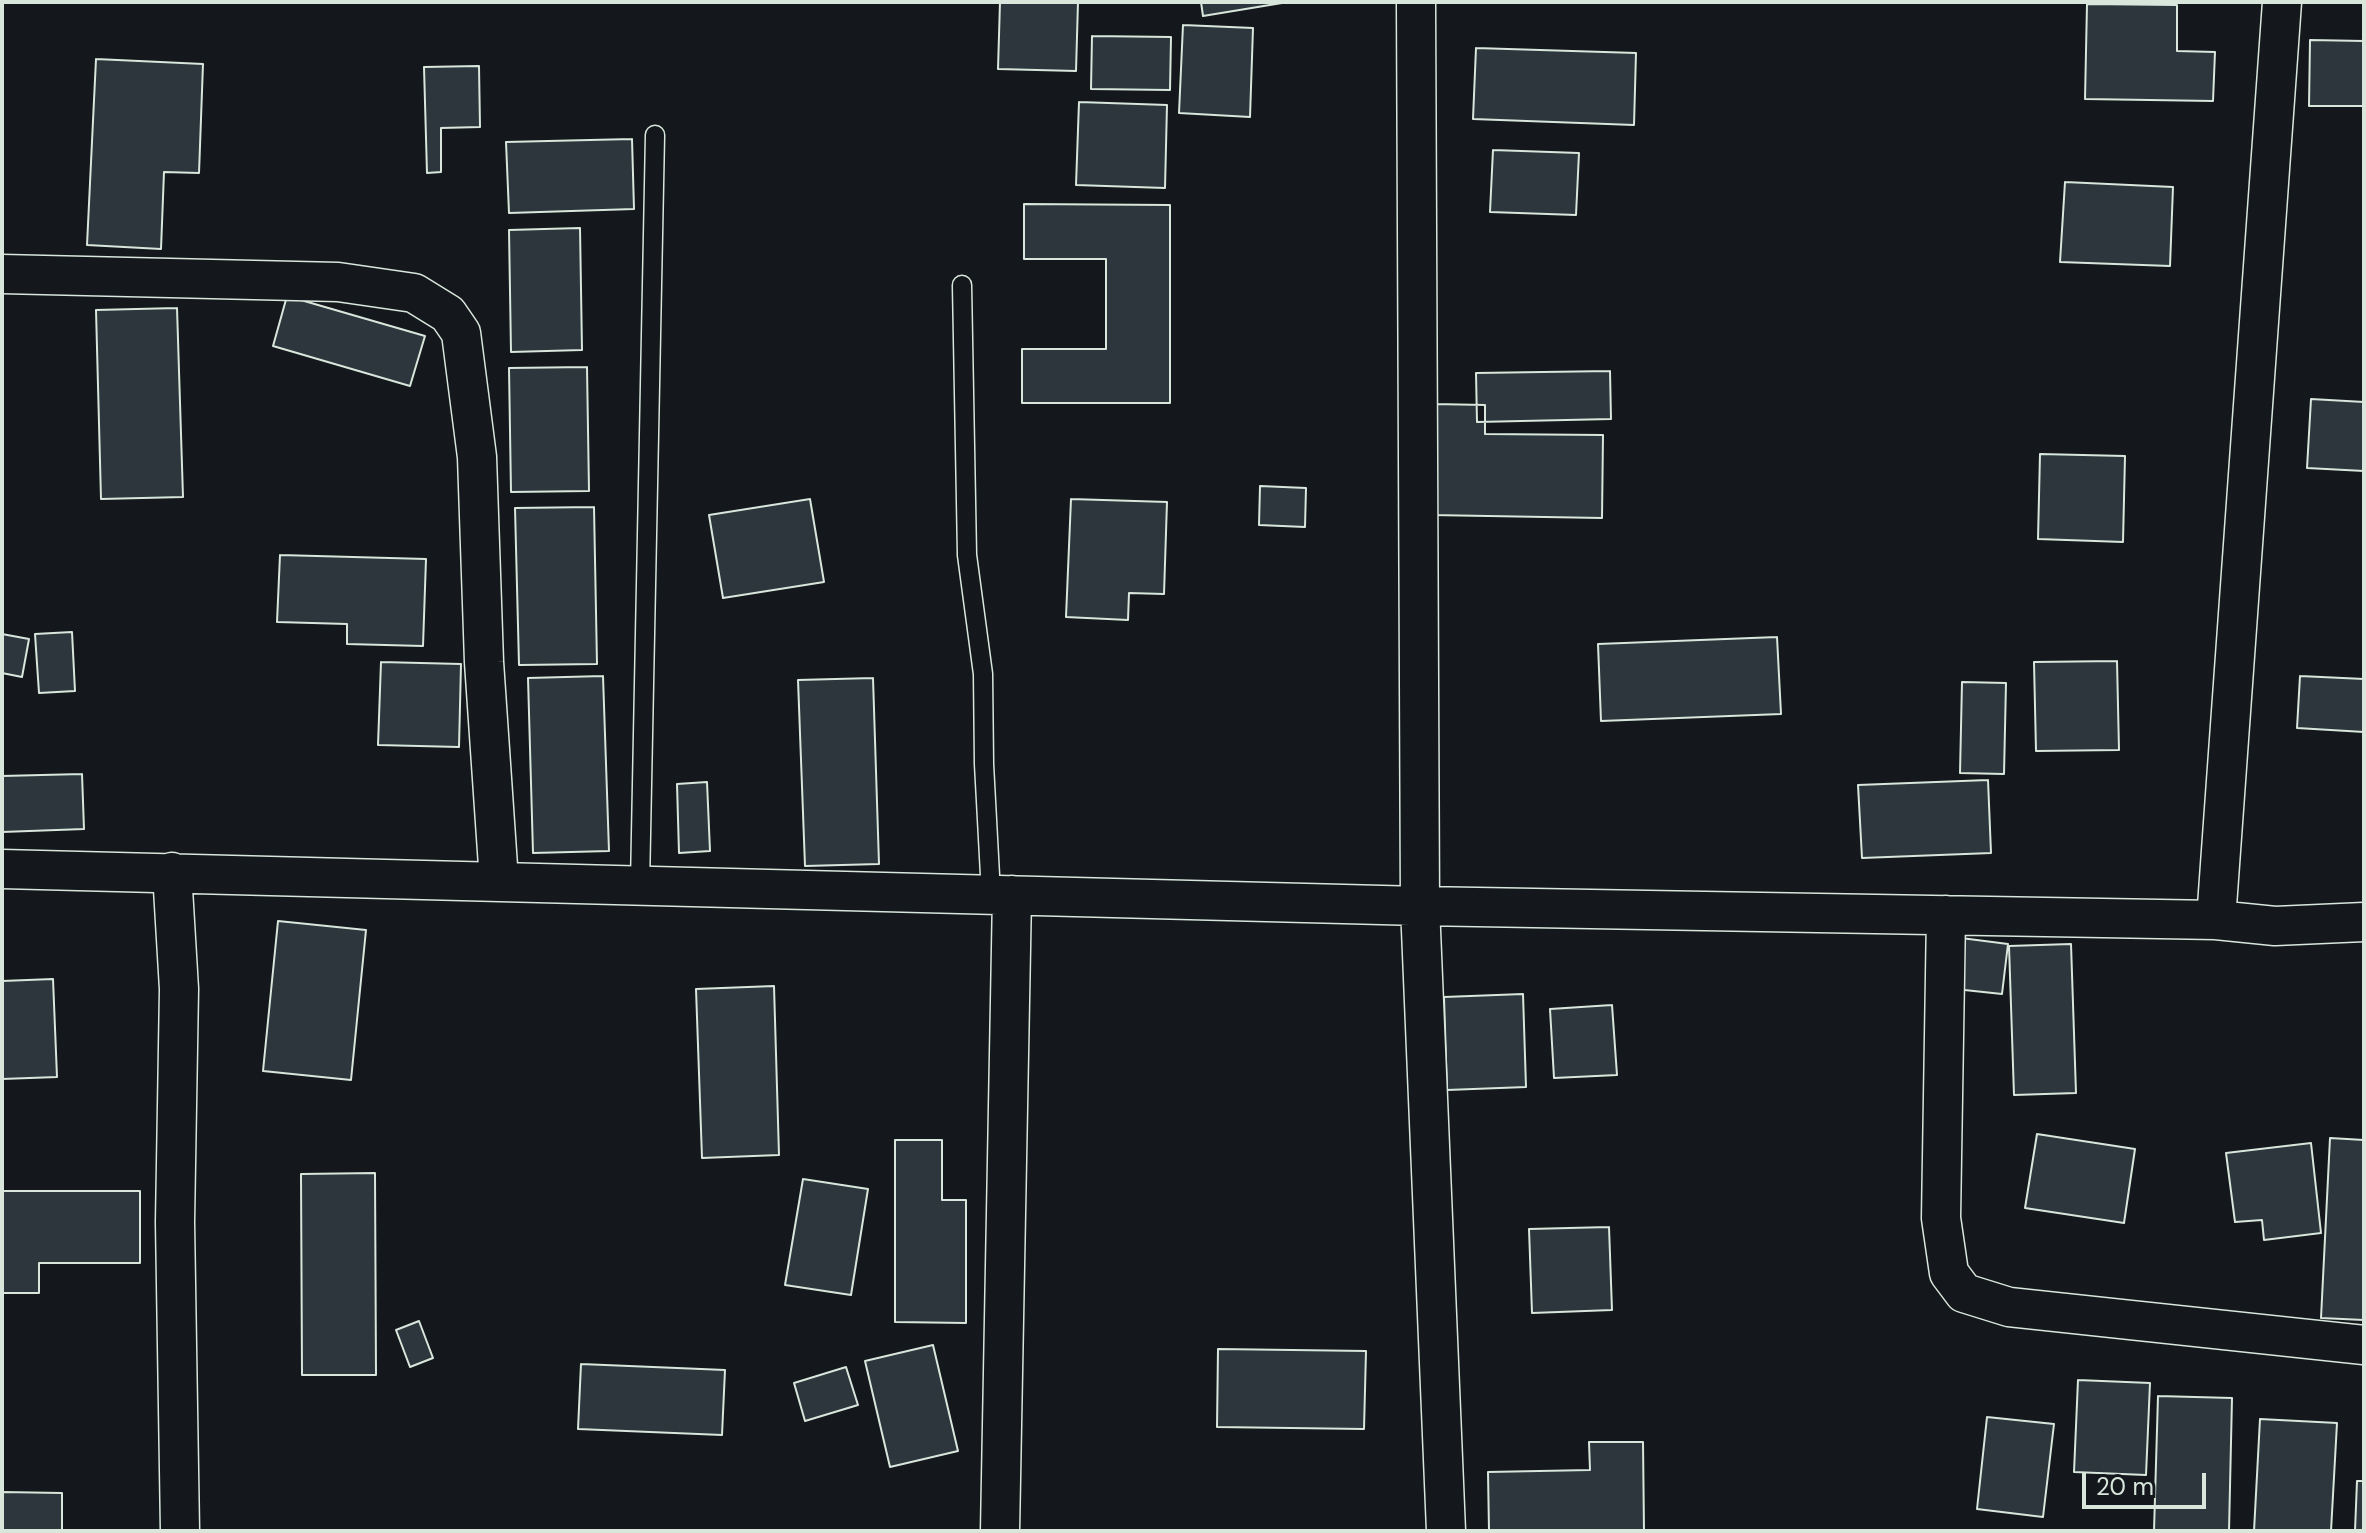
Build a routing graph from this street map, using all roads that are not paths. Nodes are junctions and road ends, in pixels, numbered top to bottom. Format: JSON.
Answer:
{"nodes":[{"id":1,"x":1416,"y":2,"type":"edge"},
{"id":2,"x":2282,"y":2,"type":"edge"},
{"id":3,"x":655,"y":135,"type":"dead end"},
{"id":4,"x":2,"y":274,"type":"edge"},
{"id":5,"x":962,"y":285,"type":"dead end"},
{"id":6,"x":2,"y":869,"type":"edge"},
{"id":7,"x":172,"y":872,"type":"junction"},
{"id":8,"x":499,"y":881,"type":"junction"},
{"id":9,"x":640,"y":884,"type":"junction"},
{"id":10,"x":1002,"y":894,"type":"junction"},
{"id":11,"x":1420,"y":906,"type":"junction"},
{"id":12,"x":1946,"y":915,"type":"junction"},
{"id":13,"x":2216,"y":920,"type":"junction"},
{"id":14,"x":2364,"y":922,"type":"edge"},
{"id":15,"x":2364,"y":1345,"type":"edge"},
{"id":16,"x":180,"y":1531,"type":"edge"},
{"id":17,"x":1000,"y":1531,"type":"edge"},
{"id":18,"x":1446,"y":1531,"type":"edge"}],
"edges":[{"from":1,"to":11,"type":"street"},
{"from":2,"to":13,"type":"street"},
{"from":3,"to":9,"type":"lane"},
{"from":4,"to":8,"type":"street"},
{"from":5,"to":10,"type":"lane"},
{"from":6,"to":7,"type":"street"},
{"from":7,"to":8,"type":"street"},
{"from":7,"to":16,"type":"street"},
{"from":8,"to":9,"type":"street"},
{"from":9,"to":10,"type":"street"},
{"from":10,"to":11,"type":"street"},
{"from":10,"to":17,"type":"street"},
{"from":11,"to":12,"type":"street"},
{"from":11,"to":18,"type":"street"},
{"from":12,"to":13,"type":"street"},
{"from":12,"to":15,"type":"street"},
{"from":13,"to":14,"type":"street"}]}
